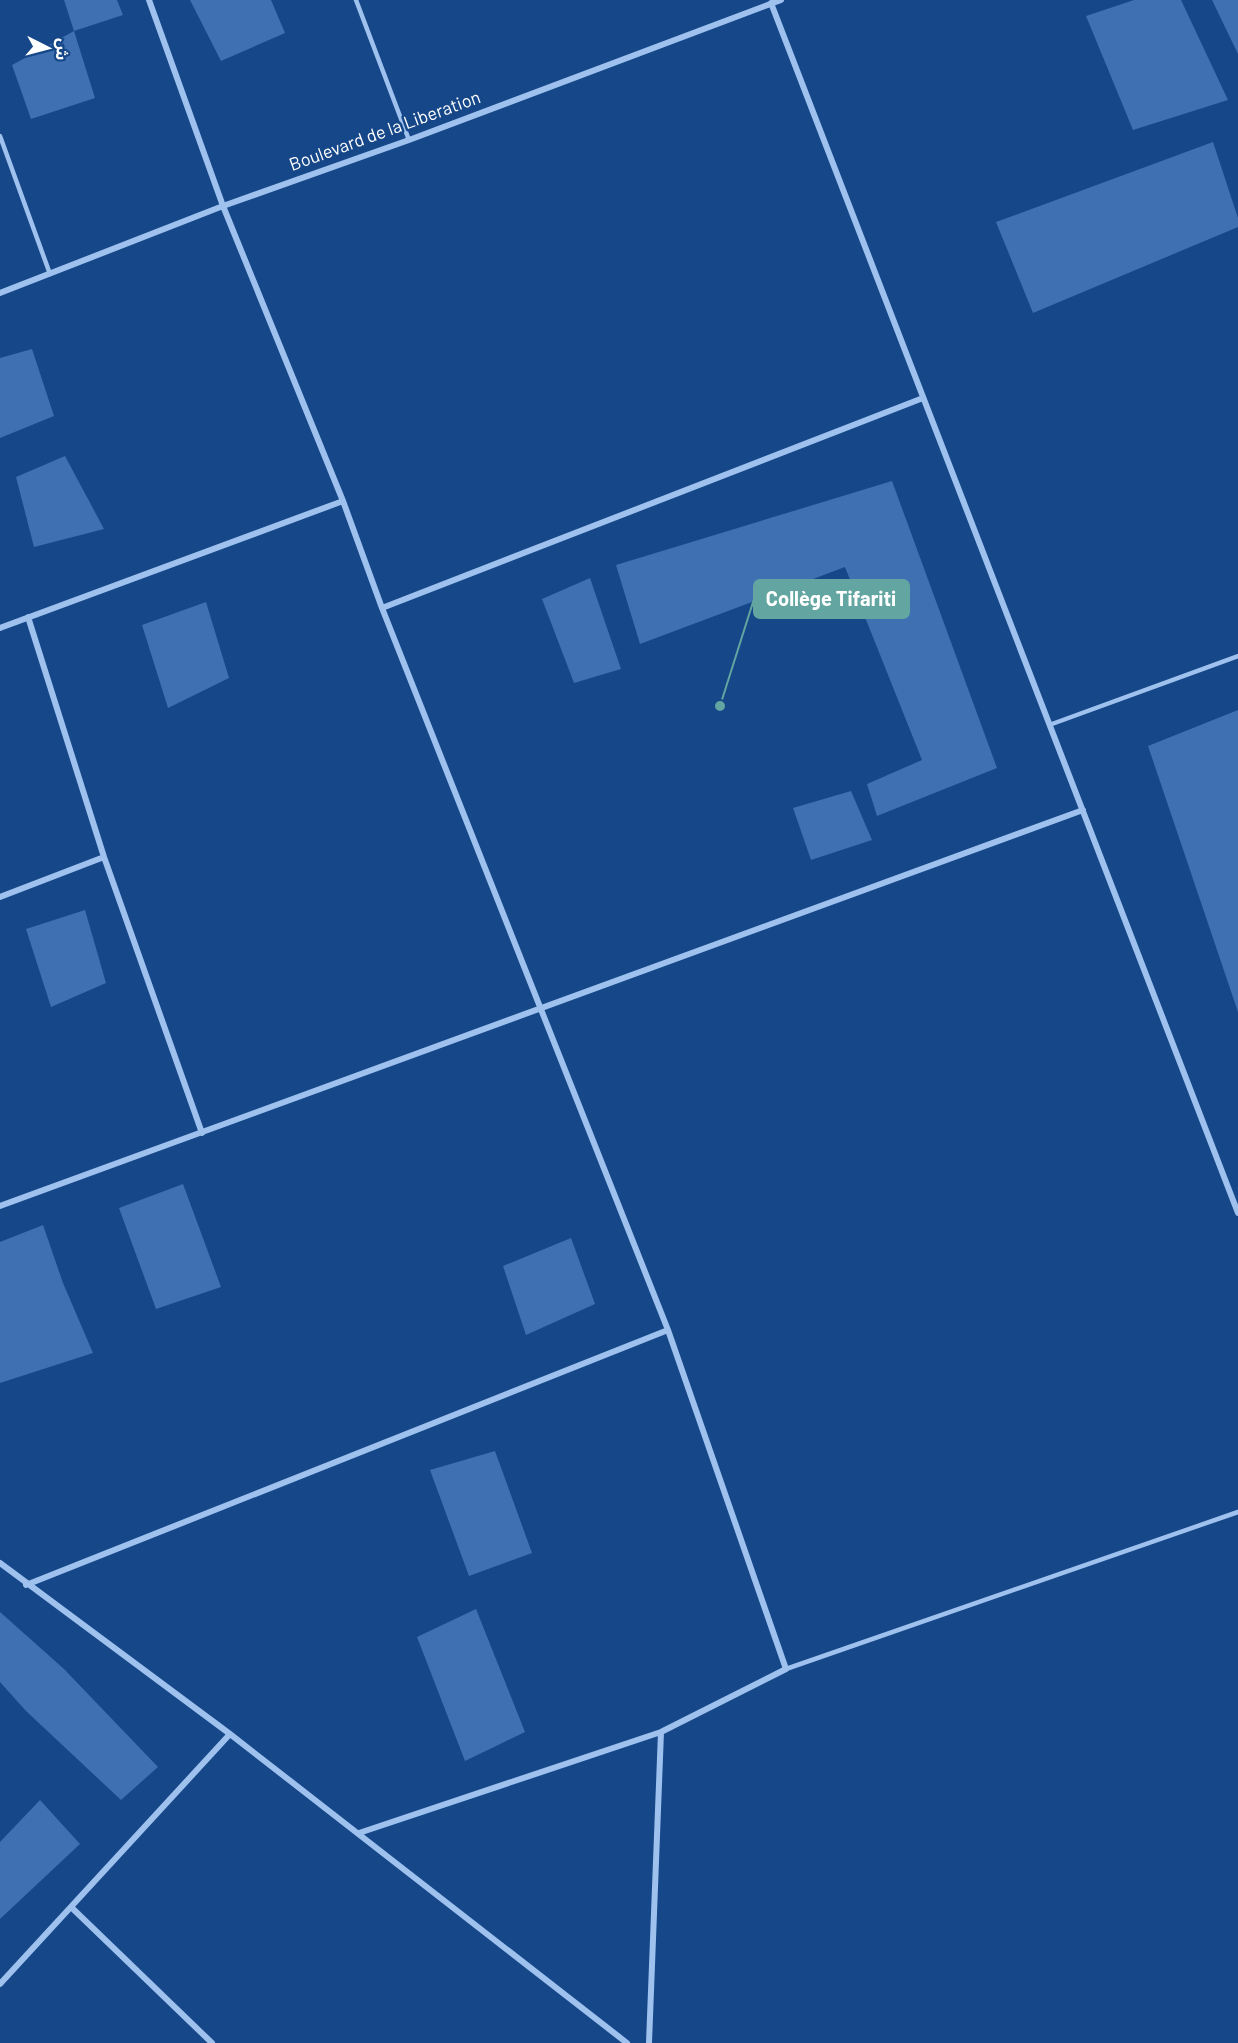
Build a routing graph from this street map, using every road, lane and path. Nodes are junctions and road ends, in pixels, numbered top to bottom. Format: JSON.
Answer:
{"nodes":[{"id":1,"x":149,"y":0,"type":"edge"},
{"id":2,"x":356,"y":0,"type":"edge"},
{"id":3,"x":782,"y":0,"type":"edge"},
{"id":4,"x":771,"y":3,"type":"junction"},
{"id":5,"x":0,"y":136,"type":"edge"},
{"id":6,"x":409,"y":140,"type":"junction"},
{"id":7,"x":223,"y":206,"type":"junction"},
{"id":8,"x":50,"y":274,"type":"junction"},
{"id":9,"x":0,"y":293,"type":"edge"},
{"id":10,"x":923,"y":398,"type":"junction"},
{"id":11,"x":343,"y":501,"type":"junction"},
{"id":12,"x":382,"y":608,"type":"junction"},
{"id":13,"x":28,"y":617,"type":"junction"},
{"id":14,"x":0,"y":628,"type":"edge"},
{"id":15,"x":1238,"y":656,"type":"edge"},
{"id":16,"x":1052,"y":724,"type":"junction"},
{"id":17,"x":1083,"y":810,"type":"junction"},
{"id":18,"x":104,"y":857,"type":"junction"},
{"id":19,"x":0,"y":897,"type":"edge"},
{"id":20,"x":541,"y":1010,"type":"junction"},
{"id":21,"x":202,"y":1133,"type":"junction"},
{"id":22,"x":0,"y":1206,"type":"edge"},
{"id":23,"x":1238,"y":1213,"type":"edge"},
{"id":24,"x":668,"y":1330,"type":"junction"},
{"id":25,"x":1238,"y":1512,"type":"edge"},
{"id":26,"x":0,"y":1563,"type":"edge"},
{"id":27,"x":27,"y":1585,"type":"junction"},
{"id":28,"x":786,"y":1669,"type":"junction"},
{"id":29,"x":660,"y":1732,"type":"junction"},
{"id":30,"x":230,"y":1734,"type":"junction"},
{"id":31,"x":359,"y":1833,"type":"junction"},
{"id":32,"x":71,"y":1907,"type":"junction"},
{"id":33,"x":0,"y":1984,"type":"edge"},
{"id":34,"x":212,"y":2043,"type":"edge"},
{"id":35,"x":627,"y":2043,"type":"edge"},
{"id":36,"x":649,"y":2043,"type":"edge"}],
"edges":[{"from":1,"to":7,"type":"street"},
{"from":2,"to":6,"type":"lane"},
{"from":3,"to":4,"type":"street","name":"Boulevard de la Liberation"},
{"from":4,"to":6,"type":"street","name":"Boulevard de la Liberation"},
{"from":4,"to":10,"type":"street"},
{"from":5,"to":8,"type":"lane"},
{"from":6,"to":7,"type":"street","name":"Boulevard de la Liberation"},
{"from":7,"to":8,"type":"street","name":"Boulevard de la Liberation"},
{"from":7,"to":11,"type":"street"},
{"from":8,"to":9,"type":"street","name":"Boulevard de la Liberation"},
{"from":10,"to":12,"type":"street"},
{"from":10,"to":16,"type":"street"},
{"from":11,"to":12,"type":"street"},
{"from":11,"to":13,"type":"street"},
{"from":12,"to":20,"type":"street"},
{"from":13,"to":14,"type":"street"},
{"from":13,"to":18,"type":"street"},
{"from":15,"to":16,"type":"lane"},
{"from":16,"to":17,"type":"street"},
{"from":17,"to":20,"type":"street"},
{"from":17,"to":23,"type":"street"},
{"from":18,"to":19,"type":"street"},
{"from":18,"to":21,"type":"street"},
{"from":20,"to":21,"type":"street"},
{"from":20,"to":24,"type":"street"},
{"from":21,"to":22,"type":"street"},
{"from":24,"to":27,"type":"street"},
{"from":24,"to":28,"type":"street"},
{"from":25,"to":28,"type":"lane"},
{"from":26,"to":27,"type":"street"},
{"from":27,"to":30,"type":"street"},
{"from":28,"to":29,"type":"street"},
{"from":29,"to":31,"type":"street"},
{"from":29,"to":36,"type":"street"},
{"from":30,"to":31,"type":"street"},
{"from":30,"to":32,"type":"street"},
{"from":31,"to":35,"type":"street"},
{"from":32,"to":33,"type":"street"},
{"from":32,"to":34,"type":"street"}]}
